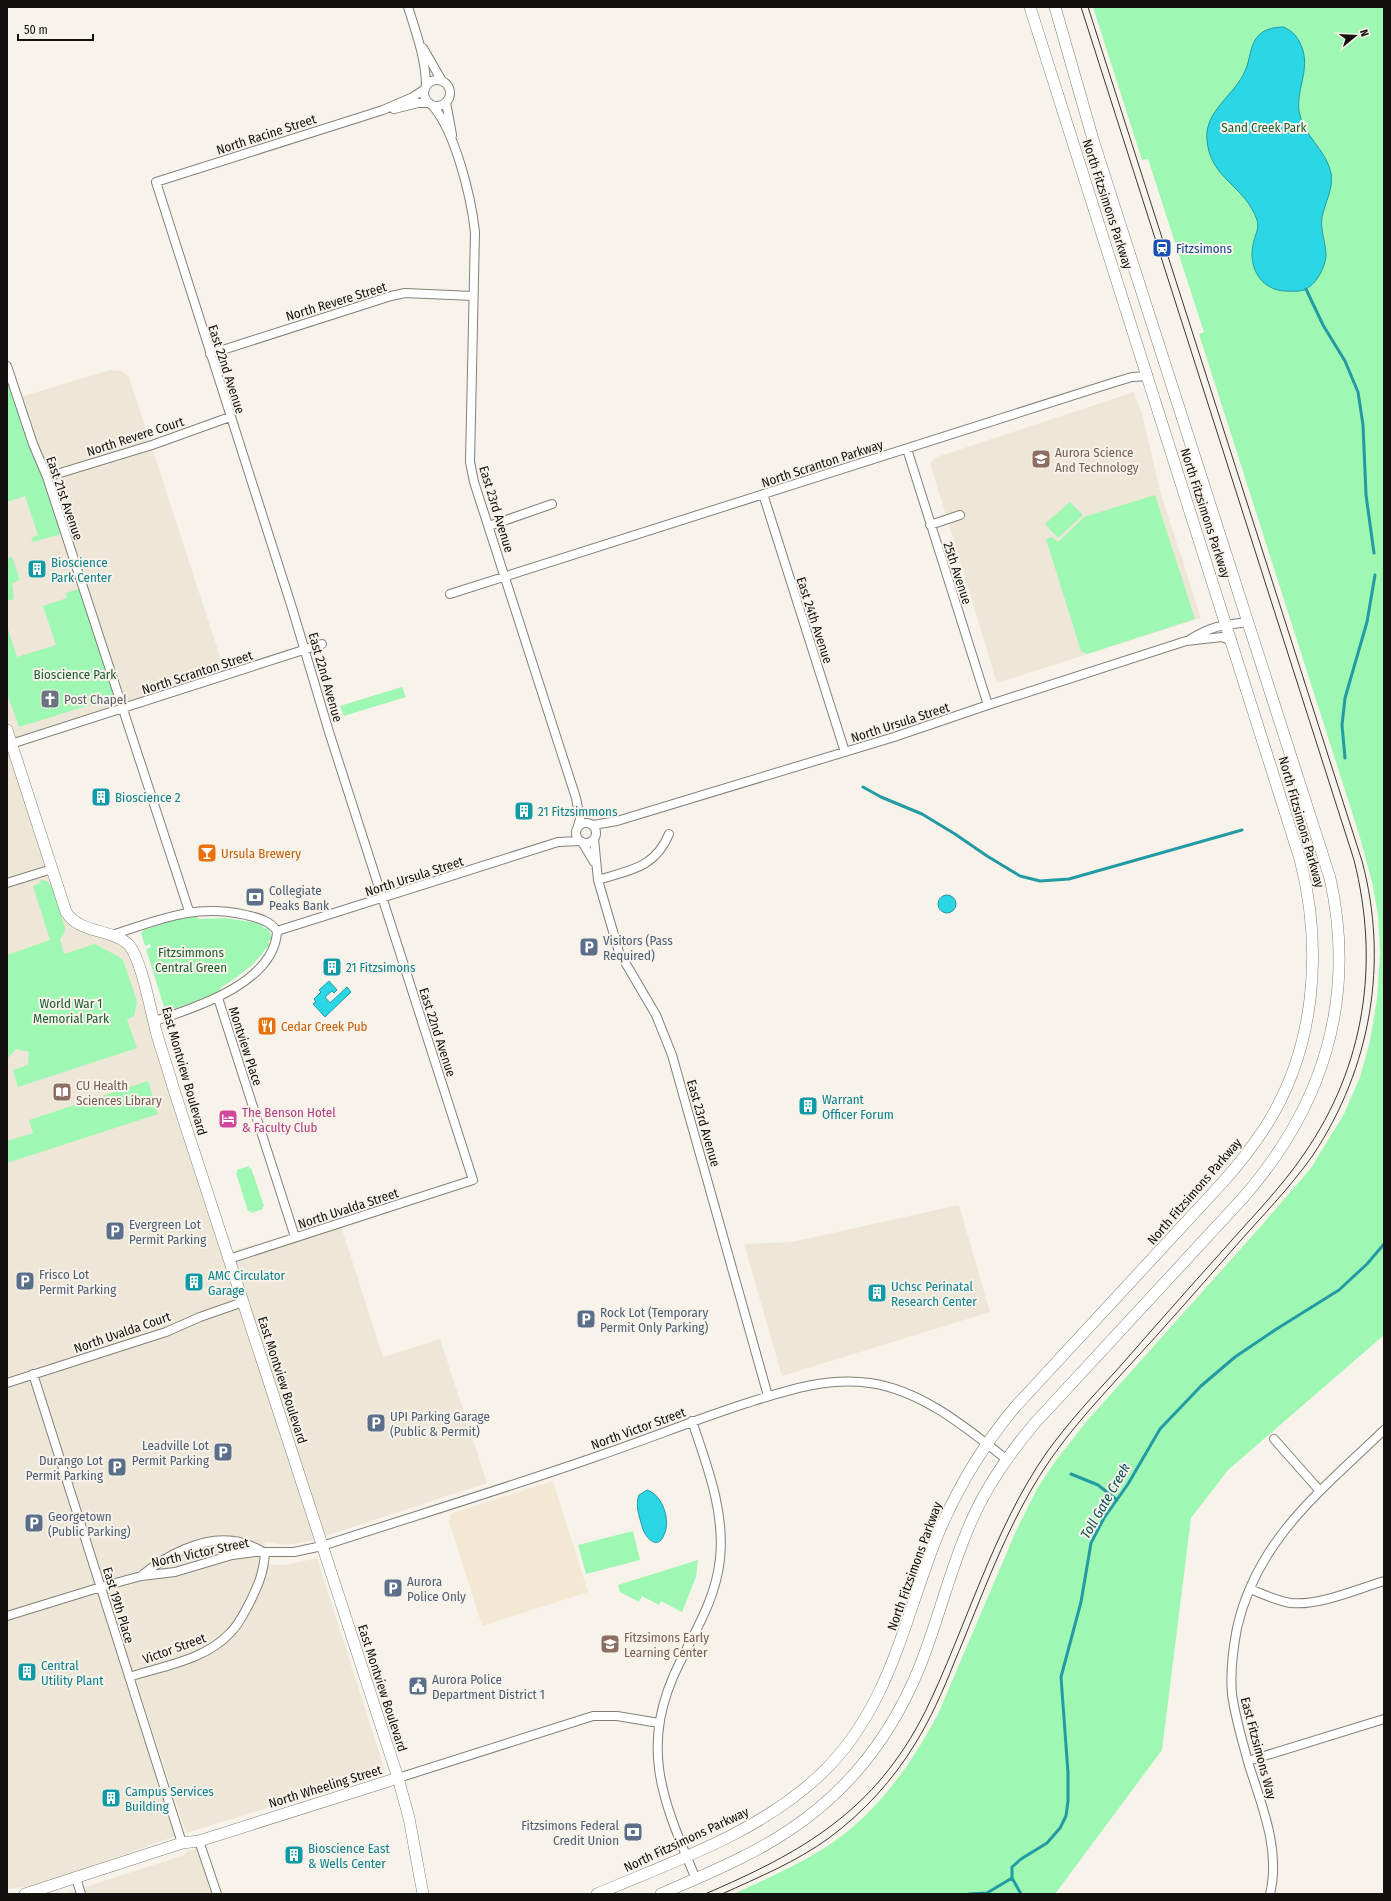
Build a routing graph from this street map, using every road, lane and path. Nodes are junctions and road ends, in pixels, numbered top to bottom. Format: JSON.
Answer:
{"nodes":[{"id":1,"x":408,"y":7,"type":"edge"},
{"id":2,"x":1030,"y":7,"type":"edge"},
{"id":3,"x":1055,"y":7,"type":"edge"},
{"id":4,"x":419,"y":40,"type":"junction"},
{"id":5,"x":442,"y":81,"type":"junction"},
{"id":6,"x":425,"y":88,"type":"junction"},
{"id":7,"x":446,"y":102,"type":"junction"},
{"id":8,"x":431,"y":104,"type":"junction"},
{"id":9,"x":383,"y":110,"type":"junction"},
{"id":10,"x":453,"y":144,"type":"junction"},
{"id":11,"x":156,"y":182,"type":"joint"},
{"id":12,"x":473,"y":296,"type":"junction"},
{"id":13,"x":210,"y":354,"type":"junction"},
{"id":14,"x":7,"y":366,"type":"edge"},
{"id":15,"x":1148,"y":376,"type":"junction"},
{"id":16,"x":230,"y":417,"type":"junction"},
{"id":17,"x":907,"y":449,"type":"junction"},
{"id":18,"x":47,"y":477,"type":"junction"},
{"id":19,"x":763,"y":494,"type":"junction"},
{"id":20,"x":552,"y":504,"type":"dead end"},
{"id":21,"x":960,"y":515,"type":"dead end"},
{"id":22,"x":930,"y":525,"type":"junction"},
{"id":23,"x":489,"y":526,"type":"junction"},
{"id":24,"x":505,"y":577,"type":"junction"},
{"id":25,"x":450,"y":594,"type":"dead end"},
{"id":26,"x":1248,"y":622,"type":"junction"},
{"id":27,"x":1226,"y":624,"type":"junction"},
{"id":28,"x":1188,"y":641,"type":"junction"},
{"id":29,"x":1232,"y":641,"type":"junction"},
{"id":30,"x":322,"y":644,"type":"dead end"},
{"id":31,"x":305,"y":650,"type":"junction"},
{"id":32,"x":988,"y":705,"type":"junction"},
{"id":33,"x":123,"y":708,"type":"junction"},
{"id":34,"x":7,"y":730,"type":"edge"},
{"id":35,"x":11,"y":744,"type":"junction"},
{"id":36,"x":845,"y":752,"type":"junction"},
{"id":37,"x":576,"y":798,"type":"junction"},
{"id":38,"x":617,"y":821,"type":"junction"},
{"id":39,"x":592,"y":825,"type":"junction"},
{"id":40,"x":577,"y":828,"type":"junction"},
{"id":41,"x":669,"y":834,"type":"dead end"},
{"id":42,"x":595,"y":838,"type":"junction"},
{"id":43,"x":558,"y":842,"type":"junction"},
{"id":44,"x":581,"y":842,"type":"junction"},
{"id":45,"x":596,"y":865,"type":"junction"},
{"id":46,"x":52,"y":869,"type":"junction"},
{"id":47,"x":598,"y":880,"type":"junction"},
{"id":48,"x":7,"y":883,"type":"edge"},
{"id":49,"x":383,"y":899,"type":"junction"},
{"id":50,"x":189,"y":912,"type":"junction"},
{"id":51,"x":277,"y":931,"type":"junction"},
{"id":52,"x":112,"y":935,"type":"junction"},
{"id":53,"x":218,"y":998,"type":"junction"},
{"id":54,"x":155,"y":1021,"type":"junction"},
{"id":55,"x":474,"y":1180,"type":"joint"},
{"id":56,"x":295,"y":1238,"type":"junction"},
{"id":57,"x":229,"y":1259,"type":"junction"},
{"id":58,"x":244,"y":1302,"type":"junction"},
{"id":59,"x":33,"y":1374,"type":"junction"},
{"id":60,"x":7,"y":1382,"type":"edge"},
{"id":61,"x":768,"y":1396,"type":"junction"},
{"id":62,"x":692,"y":1421,"type":"junction"},
{"id":63,"x":1384,"y":1430,"type":"edge"},
{"id":64,"x":1274,"y":1439,"type":"dead end"},
{"id":65,"x":986,"y":1443,"type":"junction"},
{"id":66,"x":1006,"y":1459,"type":"junction"},
{"id":67,"x":1320,"y":1491,"type":"junction"},
{"id":68,"x":322,"y":1546,"type":"junction"},
{"id":69,"x":265,"y":1552,"type":"junction"},
{"id":70,"x":141,"y":1576,"type":"junction"},
{"id":71,"x":1384,"y":1581,"type":"edge"},
{"id":72,"x":101,"y":1587,"type":"junction"},
{"id":73,"x":1250,"y":1589,"type":"junction"},
{"id":74,"x":7,"y":1616,"type":"edge"},
{"id":75,"x":129,"y":1677,"type":"junction"},
{"id":76,"x":1384,"y":1719,"type":"edge"},
{"id":77,"x":659,"y":1723,"type":"junction"},
{"id":78,"x":1248,"y":1761,"type":"junction"},
{"id":79,"x":398,"y":1778,"type":"junction"},
{"id":80,"x":199,"y":1841,"type":"junction"},
{"id":81,"x":182,"y":1843,"type":"junction"},
{"id":82,"x":686,"y":1856,"type":"junction"},
{"id":83,"x":76,"y":1878,"type":"junction"},
{"id":84,"x":696,"y":1878,"type":"junction"},
{"id":85,"x":25,"y":1894,"type":"edge"},
{"id":86,"x":81,"y":1894,"type":"edge"},
{"id":87,"x":217,"y":1894,"type":"edge"},
{"id":88,"x":423,"y":1894,"type":"edge"},
{"id":89,"x":597,"y":1894,"type":"edge"},
{"id":90,"x":661,"y":1894,"type":"edge"},
{"id":91,"x":1270,"y":1894,"type":"edge"}],
"edges":[{"from":1,"to":4,"type":"street"},
{"from":2,"to":15,"type":"main road","name":"North Fitzsimons Parkway"},
{"from":3,"to":26,"type":"main road","name":"North Fitzsimons Parkway"},
{"from":4,"to":5,"type":"street"},
{"from":4,"to":6,"type":"street"},
{"from":5,"to":6,"type":"street"},
{"from":5,"to":7,"type":"street"},
{"from":6,"to":8,"type":"street"},
{"from":6,"to":9,"type":"street","name":"North Racine Street"},
{"from":7,"to":8,"type":"street"},
{"from":7,"to":10,"type":"street","name":"East 23rd Avenue"},
{"from":8,"to":9,"type":"street","name":"North Racine Street"},
{"from":8,"to":10,"type":"street","name":"East 23rd Avenue"},
{"from":9,"to":11,"type":"street","name":"North Racine Street"},
{"from":10,"to":12,"type":"street","name":"East 23rd Avenue"},
{"from":11,"to":13,"type":"street","name":"East 22nd Avenue"},
{"from":12,"to":13,"type":"street","name":"North Revere Street"},
{"from":12,"to":23,"type":"street","name":"East 23rd Avenue"},
{"from":13,"to":16,"type":"street","name":"East 22nd Avenue"},
{"from":14,"to":18,"type":"street","name":"East 21st Avenue"},
{"from":15,"to":17,"type":"street","name":"North Scranton Parkway"},
{"from":15,"to":27,"type":"main road","name":"North Fitzsimons Parkway"},
{"from":16,"to":18,"type":"street","name":"North Revere Court"},
{"from":16,"to":31,"type":"street","name":"East 22nd Avenue"},
{"from":17,"to":19,"type":"street","name":"North Scranton Parkway"},
{"from":17,"to":22,"type":"street","name":"25th Avenue"},
{"from":18,"to":33,"type":"street","name":"East 21st Avenue"},
{"from":19,"to":24,"type":"street","name":"North Scranton Parkway"},
{"from":19,"to":36,"type":"street","name":"East 24th Avenue"},
{"from":20,"to":23,"type":"street"},
{"from":21,"to":22,"type":"street"},
{"from":22,"to":32,"type":"street","name":"25th Avenue"},
{"from":23,"to":24,"type":"street","name":"East 23rd Avenue"},
{"from":24,"to":25,"type":"street","name":"North Scranton Parkway"},
{"from":24,"to":37,"type":"street","name":"East 23rd Avenue"},
{"from":26,"to":27,"type":"street","name":"North Ursula Street"},
{"from":26,"to":66,"type":"main road","name":"North Fitzsimons Parkway"},
{"from":27,"to":28,"type":"street","name":"North Ursula Street"},
{"from":27,"to":29,"type":"main road","name":"North Fitzsimons Parkway"},
{"from":28,"to":29,"type":"street","name":"North Ursula Street"},
{"from":28,"to":32,"type":"street","name":"North Ursula Street"},
{"from":29,"to":65,"type":"main road","name":"North Fitzsimons Parkway"},
{"from":30,"to":31,"type":"street","name":"North Scranton Street"},
{"from":31,"to":33,"type":"street","name":"North Scranton Street"},
{"from":31,"to":49,"type":"street","name":"East 22nd Avenue"},
{"from":32,"to":36,"type":"street","name":"North Ursula Street"},
{"from":33,"to":35,"type":"street","name":"North Scranton Street"},
{"from":33,"to":50,"type":"street","name":"East 21st Avenue"},
{"from":34,"to":35,"type":"main road","name":"East Montview Boulevard"},
{"from":35,"to":46,"type":"main road","name":"East Montview Boulevard"},
{"from":36,"to":38,"type":"street","name":"North Ursula Street"},
{"from":37,"to":39,"type":"street","name":"East 23rd Avenue"},
{"from":37,"to":40,"type":"street","name":"East 23rd Avenue"},
{"from":38,"to":39,"type":"street","name":"North Ursula Street"},
{"from":38,"to":42,"type":"street","name":"North Ursula Street"},
{"from":39,"to":40,"type":"street"},
{"from":39,"to":42,"type":"street"},
{"from":40,"to":43,"type":"street","name":"North Ursula Street"},
{"from":40,"to":44,"type":"street"},
{"from":41,"to":47,"type":"street"},
{"from":42,"to":44,"type":"street"},
{"from":42,"to":45,"type":"street","name":"East 23rd Avenue"},
{"from":43,"to":44,"type":"street","name":"North Ursula Street"},
{"from":43,"to":49,"type":"street","name":"North Ursula Street"},
{"from":44,"to":45,"type":"street","name":"East 23rd Avenue"},
{"from":45,"to":47,"type":"street","name":"East 23rd Avenue"},
{"from":46,"to":48,"type":"street"},
{"from":46,"to":52,"type":"main road","name":"East Montview Boulevard"},
{"from":47,"to":61,"type":"street","name":"East 23rd Avenue"},
{"from":49,"to":51,"type":"street","name":"North Ursula Street"},
{"from":49,"to":55,"type":"street","name":"East 22nd Avenue"},
{"from":50,"to":51,"type":"street"},
{"from":50,"to":52,"type":"street"},
{"from":51,"to":53,"type":"street"},
{"from":52,"to":54,"type":"main road","name":"East Montview Boulevard"},
{"from":53,"to":54,"type":"street"},
{"from":53,"to":56,"type":"street","name":"Montview Place"},
{"from":54,"to":57,"type":"main road","name":"East Montview Boulevard"},
{"from":55,"to":56,"type":"street","name":"North Uvalda Street"},
{"from":56,"to":57,"type":"street","name":"North Uvalda Street"},
{"from":57,"to":58,"type":"main road","name":"East Montview Boulevard"},
{"from":58,"to":59,"type":"street","name":"North Uvalda Court"},
{"from":58,"to":68,"type":"main road","name":"East Montview Boulevard"},
{"from":59,"to":60,"type":"street","name":"North Uvalda Court"},
{"from":59,"to":72,"type":"street","name":"East 19th Place"},
{"from":61,"to":62,"type":"street","name":"North Victor Street"},
{"from":61,"to":65,"type":"street","name":"North Victor Street"},
{"from":62,"to":68,"type":"street","name":"North Victor Street"},
{"from":62,"to":77,"type":"street"},
{"from":63,"to":67,"type":"street","name":"East Fitzsimons Way"},
{"from":64,"to":67,"type":"street"},
{"from":65,"to":66,"type":"street","name":"North Victor Street"},
{"from":65,"to":82,"type":"main road","name":"North Fitzsimons Parkway"},
{"from":66,"to":84,"type":"main road","name":"North Fitzsimons Parkway"},
{"from":67,"to":73,"type":"street","name":"East Fitzsimons Way"},
{"from":68,"to":69,"type":"street","name":"North Victor Street"},
{"from":68,"to":79,"type":"main road","name":"East Montview Boulevard"},
{"from":69,"to":70,"type":"street","name":"North Victor Street"},
{"from":69,"to":70,"type":"street","name":"North Victor Street"},
{"from":69,"to":75,"type":"street","name":"Victor Street"},
{"from":70,"to":72,"type":"street","name":"North Victor Street"},
{"from":71,"to":73,"type":"street"},
{"from":72,"to":74,"type":"street","name":"North Victor Street"},
{"from":72,"to":75,"type":"street","name":"East 19th Place"},
{"from":73,"to":78,"type":"street","name":"East Fitzsimons Way"},
{"from":75,"to":81,"type":"street","name":"East 19th Place"},
{"from":76,"to":78,"type":"street"},
{"from":77,"to":79,"type":"street","name":"North Wheeling Street"},
{"from":77,"to":82,"type":"street"},
{"from":78,"to":91,"type":"street","name":"East Fitzsimons Way"},
{"from":79,"to":80,"type":"main road","name":"North Wheeling Street"},
{"from":79,"to":88,"type":"main road","name":"East Montview Boulevard"},
{"from":80,"to":81,"type":"main road","name":"North Wheeling Street"},
{"from":80,"to":87,"type":"street"},
{"from":81,"to":83,"type":"main road","name":"North Wheeling Street"},
{"from":82,"to":84,"type":"street"},
{"from":82,"to":89,"type":"main road","name":"North Fitzsimons Parkway"},
{"from":83,"to":85,"type":"main road","name":"North Wheeling Street"},
{"from":83,"to":86,"type":"street"},
{"from":84,"to":90,"type":"main road","name":"North Fitzsimons Parkway"}]}
